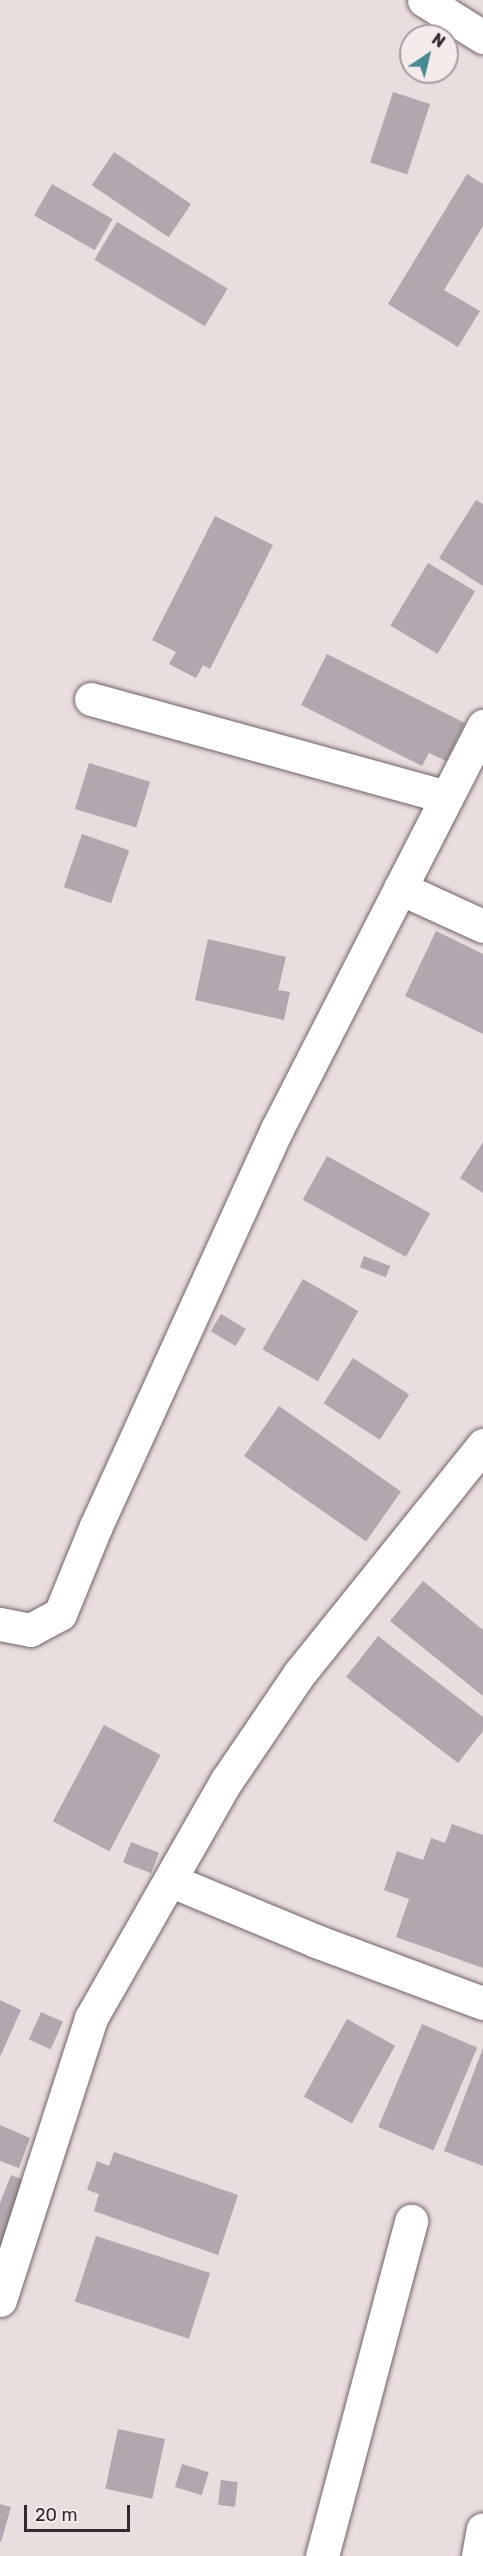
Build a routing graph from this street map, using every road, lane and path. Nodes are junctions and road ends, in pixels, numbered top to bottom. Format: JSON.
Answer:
{"nodes":[{"id":1,"x":424,"y":0,"type":"edge"},
{"id":2,"x":483,"y":37,"type":"edge"},
{"id":3,"x":91,"y":699,"type":"dead end"},
{"id":4,"x":483,"y":726,"type":"edge"},
{"id":5,"x":447,"y":797,"type":"junction"},
{"id":6,"x":400,"y":888,"type":"junction"},
{"id":7,"x":483,"y":926,"type":"edge"},
{"id":8,"x":483,"y":1445,"type":"edge"},
{"id":9,"x":0,"y":1624,"type":"edge"},
{"id":10,"x":172,"y":1881,"type":"junction"},
{"id":11,"x":483,"y":2003,"type":"edge"},
{"id":12,"x":411,"y":2221,"type":"dead end"},
{"id":13,"x":0,"y":2300,"type":"edge"},
{"id":14,"x":483,"y":2529,"type":"edge"},
{"id":15,"x":322,"y":2556,"type":"edge"},
{"id":16,"x":478,"y":2556,"type":"edge"}],
"edges":[{"from":1,"to":2,"type":"street"},
{"from":3,"to":5,"type":"street"},
{"from":4,"to":5,"type":"street"},
{"from":5,"to":6,"type":"street"},
{"from":6,"to":7,"type":"street"},
{"from":6,"to":9,"type":"street"},
{"from":8,"to":10,"type":"street"},
{"from":10,"to":11,"type":"street"},
{"from":10,"to":13,"type":"street"},
{"from":12,"to":15,"type":"street"},
{"from":14,"to":16,"type":"street"}]}
